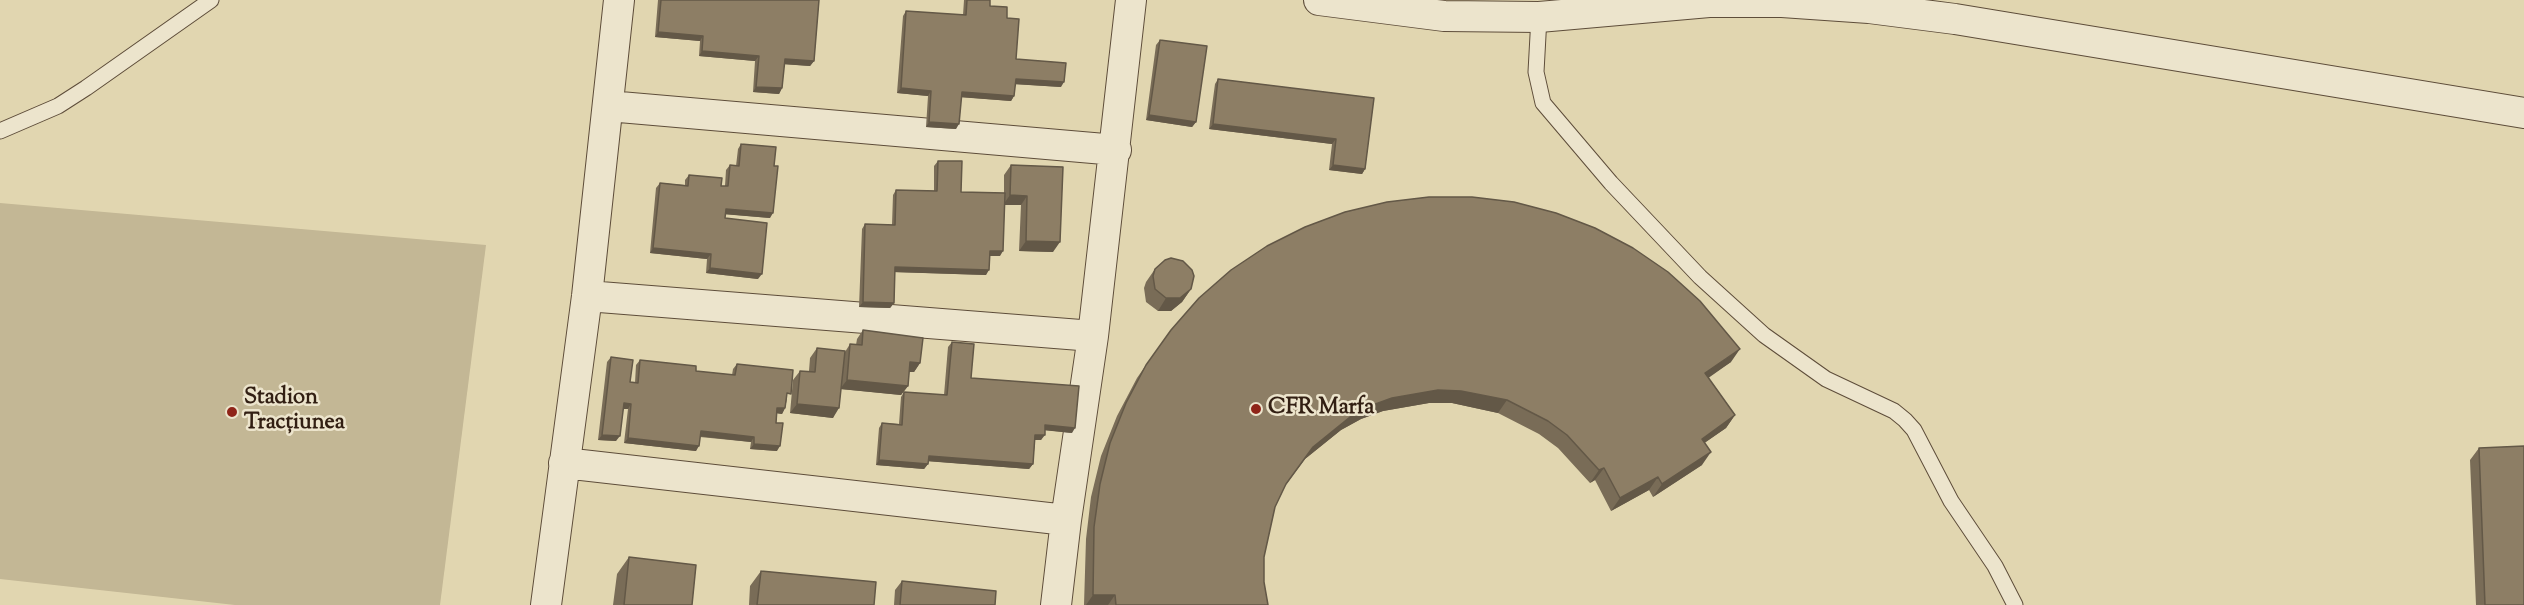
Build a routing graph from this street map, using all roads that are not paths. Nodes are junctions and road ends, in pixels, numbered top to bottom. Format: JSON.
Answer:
{"nodes":[{"id":1,"x":211,"y":0,"type":"edge"},
{"id":2,"x":619,"y":0,"type":"edge"},
{"id":3,"x":1131,"y":0,"type":"edge"},
{"id":4,"x":1318,"y":0,"type":"edge"},
{"id":5,"x":1539,"y":17,"type":"junction"},
{"id":6,"x":608,"y":106,"type":"junction"},
{"id":7,"x":2524,"y":113,"type":"edge"},
{"id":8,"x":0,"y":131,"type":"edge"},
{"id":9,"x":1116,"y":150,"type":"junction"},
{"id":10,"x":587,"y":296,"type":"junction"},
{"id":11,"x":1093,"y":336,"type":"junction"},
{"id":12,"x":564,"y":464,"type":"junction"},
{"id":13,"x":1066,"y":520,"type":"junction"},
{"id":14,"x":546,"y":605,"type":"edge"},
{"id":15,"x":1056,"y":605,"type":"edge"},
{"id":16,"x":2015,"y":605,"type":"edge"}],
"edges":[{"from":1,"to":8,"type":"lane"},
{"from":2,"to":6,"type":"street"},
{"from":3,"to":9,"type":"street"},
{"from":4,"to":5,"type":"street"},
{"from":5,"to":7,"type":"street"},
{"from":5,"to":16,"type":"lane"},
{"from":6,"to":9,"type":"street"},
{"from":6,"to":10,"type":"street"},
{"from":9,"to":11,"type":"street"},
{"from":10,"to":11,"type":"street"},
{"from":10,"to":12,"type":"street"},
{"from":11,"to":13,"type":"street"},
{"from":12,"to":13,"type":"street"},
{"from":12,"to":14,"type":"street"},
{"from":13,"to":15,"type":"street"}]}
